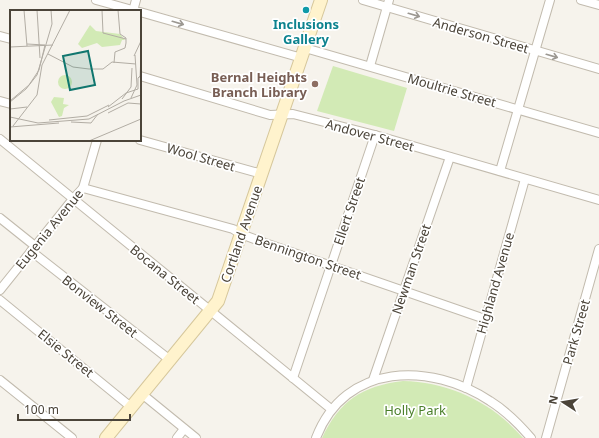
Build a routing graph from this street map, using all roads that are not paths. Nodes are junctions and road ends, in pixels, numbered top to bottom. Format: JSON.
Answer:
{"nodes":[{"id":1,"x":96,"y":0,"type":"edge"},
{"id":2,"x":136,"y":0,"type":"edge"},
{"id":3,"x":320,"y":0,"type":"edge"},
{"id":4,"x":363,"y":0,"type":"edge"},
{"id":5,"x":550,"y":0,"type":"edge"},
{"id":6,"x":581,"y":0,"type":"edge"},
{"id":7,"x":388,"y":4,"type":"edge"},
{"id":8,"x":599,"y":5,"type":"edge"},
{"id":9,"x":131,"y":10,"type":"edge"},
{"id":10,"x":135,"y":10,"type":"edge"},
{"id":11,"x":141,"y":12,"type":"edge"},
{"id":12,"x":0,"y":36,"type":"edge"},
{"id":13,"x":10,"y":39,"type":"edge"},
{"id":14,"x":535,"y":51,"type":"junction"},
{"id":15,"x":304,"y":53,"type":"junction"},
{"id":16,"x":370,"y":66,"type":"junction"},
{"id":17,"x":599,"y":69,"type":"edge"},
{"id":18,"x":141,"y":76,"type":"edge"},
{"id":19,"x":0,"y":101,"type":"edge"},
{"id":20,"x":10,"y":104,"type":"edge"},
{"id":21,"x":518,"y":110,"type":"junction"},
{"id":22,"x":283,"y":114,"type":"junction"},
{"id":23,"x":599,"y":133,"type":"edge"},
{"id":24,"x":375,"y":135,"type":"junction"},
{"id":25,"x":0,"y":139,"type":"edge"},
{"id":26,"x":141,"y":140,"type":"edge"},
{"id":27,"x":97,"y":141,"type":"edge"},
{"id":28,"x":450,"y":157,"type":"junction"},
{"id":29,"x":500,"y":171,"type":"junction"},
{"id":30,"x":262,"y":174,"type":"junction"},
{"id":31,"x":525,"y":179,"type":"junction"},
{"id":32,"x":83,"y":188,"type":"junction"},
{"id":33,"x":73,"y":199,"type":"junction"},
{"id":34,"x":599,"y":200,"type":"edge"},
{"id":35,"x":0,"y":218,"type":"edge"},
{"id":36,"x":241,"y":234,"type":"junction"},
{"id":37,"x":33,"y":249,"type":"junction"},
{"id":38,"x":599,"y":249,"type":"edge"},
{"id":39,"x":331,"y":266,"type":"junction"},
{"id":40,"x":0,"y":290,"type":"edge"},
{"id":41,"x":404,"y":291,"type":"junction"},
{"id":42,"x":0,"y":300,"type":"edge"},
{"id":43,"x":210,"y":311,"type":"junction"},
{"id":44,"x":485,"y":319,"type":"junction"},
{"id":45,"x":170,"y":360,"type":"junction"},
{"id":46,"x":293,"y":378,"type":"junction"},
{"id":47,"x":0,"y":380,"type":"edge"},
{"id":48,"x":373,"y":380,"type":"junction"},
{"id":49,"x":466,"y":388,"type":"junction"},
{"id":50,"x":142,"y":394,"type":"junction"},
{"id":51,"x":131,"y":407,"type":"junction"},
{"id":52,"x":331,"y":409,"type":"junction"},
{"id":53,"x":184,"y":428,"type":"junction"},
{"id":54,"x":72,"y":438,"type":"edge"},
{"id":55,"x":106,"y":438,"type":"edge"},
{"id":56,"x":177,"y":438,"type":"edge"},
{"id":57,"x":196,"y":438,"type":"edge"},
{"id":58,"x":316,"y":438,"type":"edge"},
{"id":59,"x":531,"y":438,"type":"edge"},
{"id":60,"x":546,"y":438,"type":"edge"}],
"edges":[{"from":1,"to":9,"type":"street","name":"Moultrie Street"},
{"from":2,"to":10,"type":"street"},
{"from":3,"to":15,"type":"street","name":"Cortland Avenue"},
{"from":4,"to":7,"type":"street","name":"Anderson Street"},
{"from":5,"to":14,"type":"street"},
{"from":6,"to":8,"type":"street"},
{"from":7,"to":14,"type":"street","name":"Anderson Street","one_way":true},
{"from":7,"to":16,"type":"street"},
{"from":11,"to":15,"type":"street","name":"Moultrie Street","one_way":true},
{"from":12,"to":13,"type":"street"},
{"from":14,"to":17,"type":"street","name":"Anderson Street","one_way":true},
{"from":14,"to":21,"type":"street"},
{"from":15,"to":16,"type":"street","name":"Moultrie Street"},
{"from":15,"to":22,"type":"street","name":"Cortland Avenue"},
{"from":16,"to":21,"type":"street","name":"Moultrie Street"},
{"from":18,"to":22,"type":"street","name":"Andover Street"},
{"from":19,"to":20,"type":"street"},
{"from":21,"to":23,"type":"street","name":"Moultrie Street"},
{"from":21,"to":29,"type":"street"},
{"from":22,"to":24,"type":"street","name":"Andover Street"},
{"from":22,"to":30,"type":"street","name":"Cortland Avenue"},
{"from":24,"to":28,"type":"street","name":"Andover Street"},
{"from":24,"to":39,"type":"street","name":"Ellert Street"},
{"from":25,"to":33,"type":"street","name":"Bocana Street"},
{"from":26,"to":30,"type":"street","name":"Wool Street"},
{"from":27,"to":32,"type":"street","name":"Eugenia Avenue"},
{"from":28,"to":29,"type":"street","name":"Andover Street"},
{"from":28,"to":41,"type":"street","name":"Newman Street"},
{"from":29,"to":31,"type":"street","name":"Andover Street"},
{"from":30,"to":36,"type":"street","name":"Cortland Avenue"},
{"from":31,"to":34,"type":"street","name":"Andover Street"},
{"from":31,"to":44,"type":"street","name":"Highland Avenue"},
{"from":32,"to":33,"type":"street","name":"Eugenia Avenue"},
{"from":32,"to":36,"type":"street","name":"Bennington Street"},
{"from":33,"to":37,"type":"street","name":"Eugenia Avenue"},
{"from":33,"to":43,"type":"street","name":"Bocana Street"},
{"from":35,"to":37,"type":"street","name":"Bonview Street"},
{"from":36,"to":39,"type":"street","name":"Bennington Street"},
{"from":36,"to":43,"type":"street","name":"Cortland Avenue"},
{"from":37,"to":40,"type":"street","name":"Eugenia Avenue"},
{"from":37,"to":45,"type":"street","name":"Bonview Street"},
{"from":38,"to":60,"type":"street","name":"Park Street"},
{"from":39,"to":41,"type":"street","name":"Bennington Street"},
{"from":39,"to":46,"type":"street","name":"Ellert Street"},
{"from":41,"to":44,"type":"street","name":"Bennington Street"},
{"from":41,"to":48,"type":"street","name":"Newman Street"},
{"from":42,"to":51,"type":"street","name":"Elsie Street"},
{"from":43,"to":45,"type":"street","name":"Cortland Avenue"},
{"from":43,"to":46,"type":"street","name":"Bocana Street"},
{"from":44,"to":49,"type":"street","name":"Highland Avenue"},
{"from":45,"to":50,"type":"street","name":"Cortland Avenue"},
{"from":46,"to":52,"type":"street","name":"Bocana Street"},
{"from":47,"to":54,"type":"street"},
{"from":48,"to":49,"type":"street"},
{"from":48,"to":52,"type":"street"},
{"from":49,"to":59,"type":"street"},
{"from":50,"to":51,"type":"street","name":"Cortland Avenue"},
{"from":50,"to":53,"type":"street"},
{"from":51,"to":55,"type":"street","name":"Cortland Avenue"},
{"from":52,"to":58,"type":"street"},
{"from":53,"to":56,"type":"street"},
{"from":53,"to":57,"type":"street"}]}
